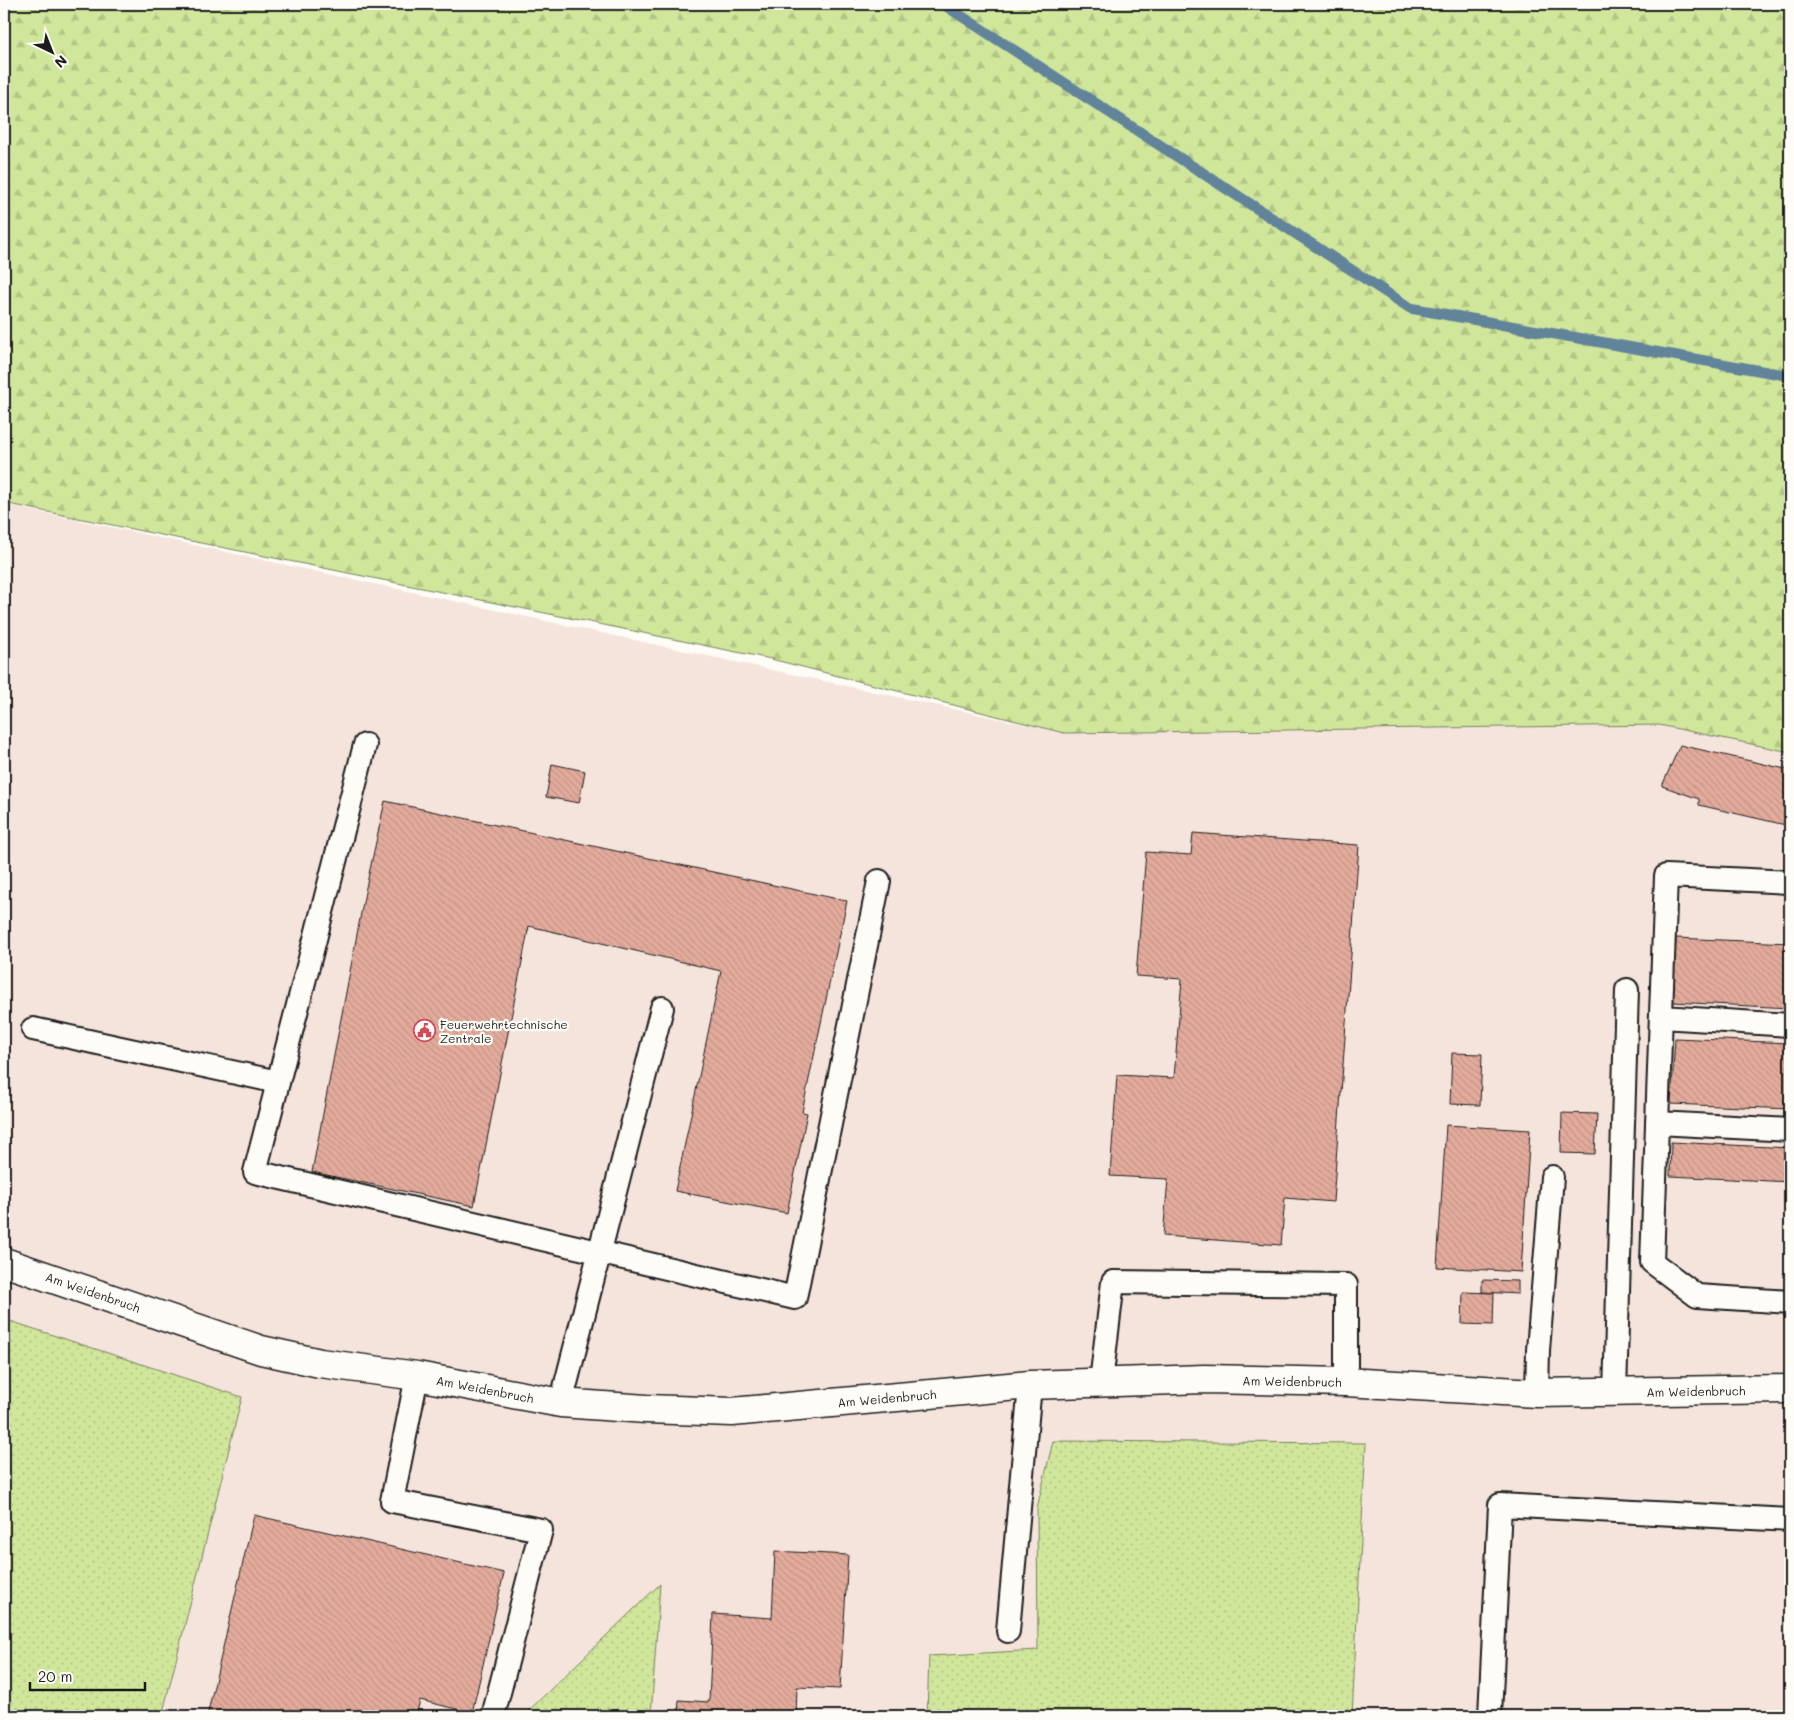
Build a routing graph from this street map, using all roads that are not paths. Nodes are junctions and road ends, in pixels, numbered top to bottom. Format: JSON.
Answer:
{"nodes":[{"id":1,"x":365,"y":745,"type":"dead end"},
{"id":2,"x":879,"y":882,"type":"dead end"},
{"id":3,"x":1790,"y":882,"type":"edge"},
{"id":4,"x":1627,"y":990,"type":"dead end"},
{"id":5,"x":662,"y":1008,"type":"dead end"},
{"id":6,"x":1661,"y":1017,"type":"junction"},
{"id":7,"x":1790,"y":1025,"type":"edge"},
{"id":8,"x":33,"y":1029,"type":"dead end"},
{"id":9,"x":278,"y":1082,"type":"junction"},
{"id":10,"x":1657,"y":1124,"type":"junction"},
{"id":11,"x":1790,"y":1130,"type":"edge"},
{"id":12,"x":1552,"y":1177,"type":"dead end"},
{"id":13,"x":600,"y":1252,"type":"junction"},
{"id":14,"x":4,"y":1262,"type":"edge"},
{"id":15,"x":1790,"y":1302,"type":"edge"},
{"id":16,"x":417,"y":1376,"type":"junction"},
{"id":17,"x":1101,"y":1382,"type":"junction"},
{"id":18,"x":1346,"y":1382,"type":"junction"},
{"id":19,"x":1030,"y":1384,"type":"junction"},
{"id":20,"x":1790,"y":1389,"type":"edge"},
{"id":21,"x":1537,"y":1393,"type":"junction"},
{"id":22,"x":1615,"y":1393,"type":"junction"},
{"id":23,"x":561,"y":1403,"type":"junction"},
{"id":24,"x":1790,"y":1520,"type":"edge"},
{"id":25,"x":1008,"y":1631,"type":"dead end"},
{"id":26,"x":493,"y":1716,"type":"edge"},
{"id":27,"x":1490,"y":1716,"type":"edge"}],
"edges":[{"from":1,"to":9,"type":"lane"},
{"from":2,"to":13,"type":"lane"},
{"from":3,"to":6,"type":"lane"},
{"from":4,"to":22,"type":"lane"},
{"from":5,"to":13,"type":"lane"},
{"from":6,"to":7,"type":"lane"},
{"from":6,"to":10,"type":"lane"},
{"from":8,"to":9,"type":"lane"},
{"from":9,"to":13,"type":"lane"},
{"from":10,"to":11,"type":"lane"},
{"from":10,"to":15,"type":"lane"},
{"from":12,"to":21,"type":"lane"},
{"from":13,"to":23,"type":"lane"},
{"from":14,"to":16,"type":"street","name":"Am Weidenbruch"},
{"from":16,"to":23,"type":"street","name":"Am Weidenbruch"},
{"from":16,"to":26,"type":"lane"},
{"from":17,"to":18,"type":"street","name":"Am Weidenbruch"},
{"from":17,"to":18,"type":"lane"},
{"from":17,"to":19,"type":"street","name":"Am Weidenbruch"},
{"from":18,"to":21,"type":"street","name":"Am Weidenbruch"},
{"from":19,"to":23,"type":"street","name":"Am Weidenbruch"},
{"from":19,"to":25,"type":"lane"},
{"from":20,"to":22,"type":"street","name":"Am Weidenbruch"},
{"from":21,"to":22,"type":"street","name":"Am Weidenbruch"},
{"from":24,"to":27,"type":"lane"}]}
